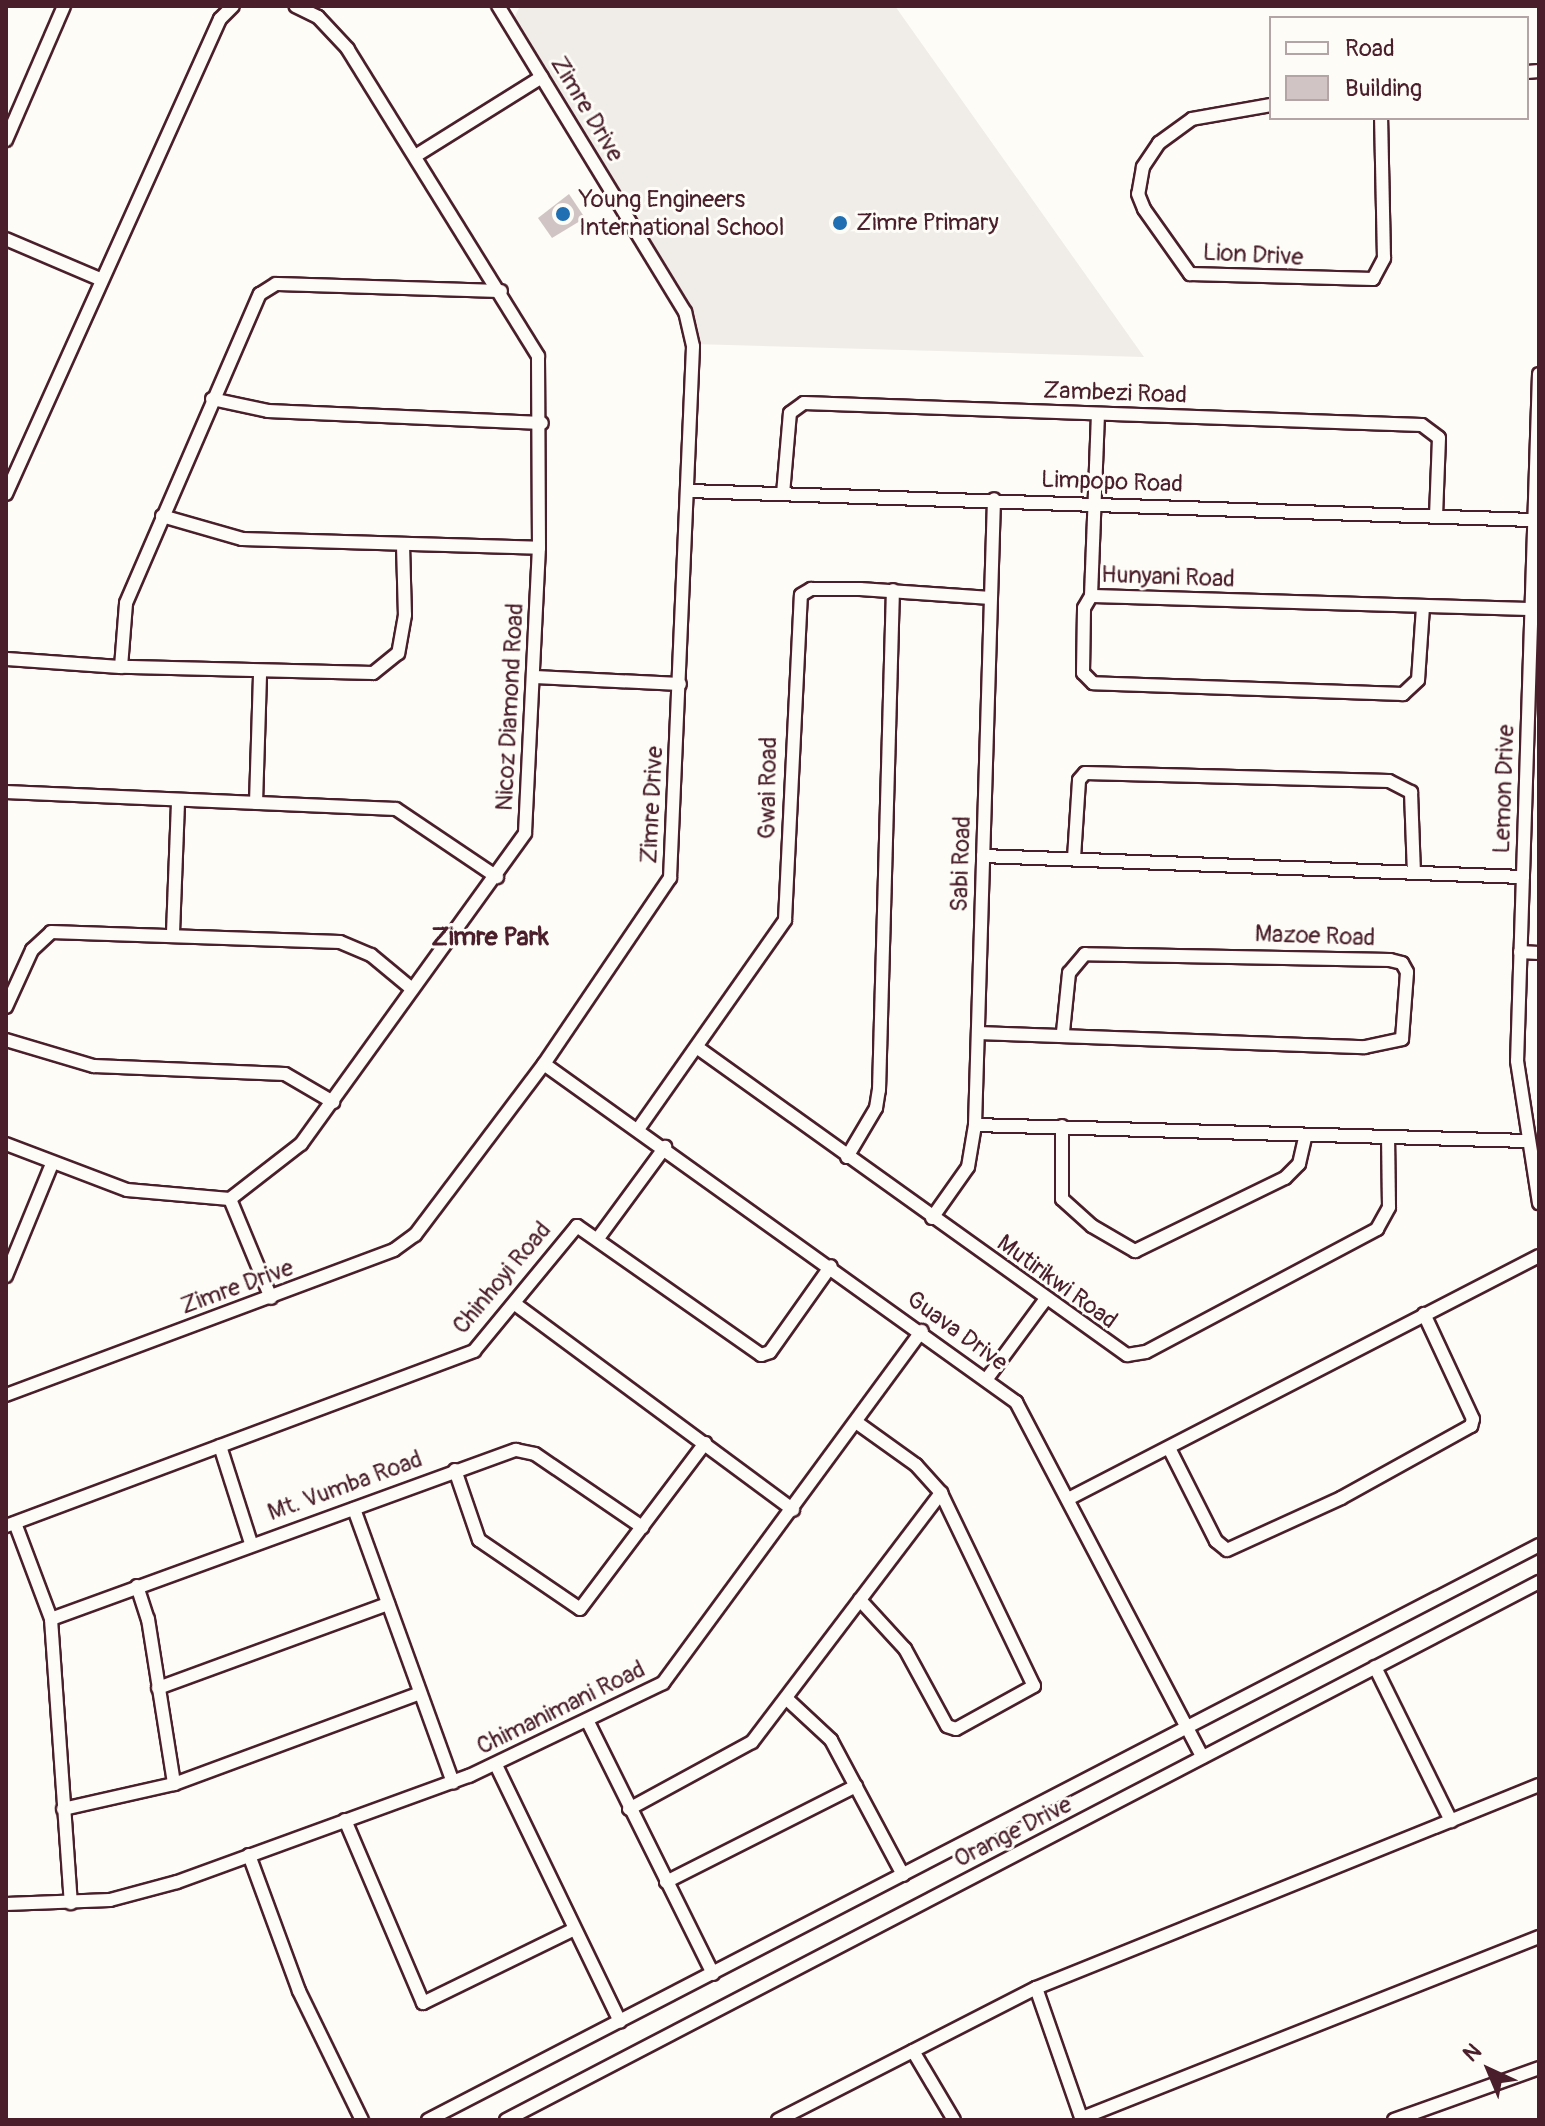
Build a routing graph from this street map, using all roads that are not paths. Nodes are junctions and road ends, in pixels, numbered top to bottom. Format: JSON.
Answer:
{"nodes":[{"id":1,"x":64,"y":6,"type":"edge"},
{"id":2,"x":233,"y":6,"type":"edge"},
{"id":3,"x":295,"y":6,"type":"edge"},
{"id":4,"x":500,"y":7,"type":"edge"},
{"id":5,"x":542,"y":77,"type":"junction"},
{"id":6,"x":1269,"y":105,"type":"edge"},
{"id":7,"x":1381,"y":120,"type":"edge"},
{"id":8,"x":6,"y":140,"type":"edge"},
{"id":9,"x":417,"y":155,"type":"junction"},
{"id":10,"x":6,"y":239,"type":"edge"},
{"id":11,"x":100,"y":279,"type":"junction"},
{"id":12,"x":501,"y":291,"type":"junction"},
{"id":13,"x":1539,"y":374,"type":"edge"},
{"id":14,"x":212,"y":399,"type":"junction"},
{"id":15,"x":1098,"y":415,"type":"junction"},
{"id":16,"x":542,"y":423,"type":"junction"},
{"id":17,"x":689,"y":491,"type":"junction"},
{"id":18,"x":6,"y":494,"type":"edge"},
{"id":19,"x":783,"y":494,"type":"junction"},
{"id":20,"x":994,"y":499,"type":"junction"},
{"id":21,"x":1094,"y":504,"type":"junction"},
{"id":22,"x":162,"y":516,"type":"junction"},
{"id":23,"x":1436,"y":516,"type":"junction"},
{"id":24,"x":1534,"y":520,"type":"junction"},
{"id":25,"x":403,"y":545,"type":"junction"},
{"id":26,"x":539,"y":548,"type":"junction"},
{"id":27,"x":893,"y":590,"type":"junction"},
{"id":28,"x":1091,"y":596,"type":"junction"},
{"id":29,"x":991,"y":598,"type":"junction"},
{"id":30,"x":1423,"y":607,"type":"junction"},
{"id":31,"x":1531,"y":609,"type":"junction"},
{"id":32,"x":6,"y":659,"type":"edge"},
{"id":33,"x":121,"y":667,"type":"junction"},
{"id":34,"x":260,"y":673,"type":"junction"},
{"id":35,"x":535,"y":677,"type":"junction"},
{"id":36,"x":680,"y":684,"type":"junction"},
{"id":37,"x":1534,"y":707,"type":"edge"},
{"id":38,"x":6,"y":792,"type":"edge"},
{"id":39,"x":178,"y":802,"type":"junction"},
{"id":40,"x":256,"y":803,"type":"junction"},
{"id":41,"x":983,"y":856,"type":"junction"},
{"id":42,"x":1074,"y":858,"type":"junction"},
{"id":43,"x":1414,"y":872,"type":"junction"},
{"id":44,"x":497,"y":877,"type":"junction"},
{"id":45,"x":1523,"y":877,"type":"junction"},
{"id":46,"x":173,"y":933,"type":"junction"},
{"id":47,"x":1520,"y":952,"type":"junction"},
{"id":48,"x":1539,"y":953,"type":"edge"},
{"id":49,"x":412,"y":989,"type":"junction"},
{"id":50,"x":6,"y":1007,"type":"edge"},
{"id":51,"x":1063,"y":1032,"type":"junction"},
{"id":52,"x":978,"y":1033,"type":"junction"},
{"id":53,"x":6,"y":1040,"type":"edge"},
{"id":54,"x":698,"y":1048,"type":"junction"},
{"id":55,"x":544,"y":1064,"type":"junction"},
{"id":56,"x":333,"y":1102,"type":"junction"},
{"id":57,"x":1539,"y":1109,"type":"edge"},
{"id":58,"x":1524,"y":1112,"type":"junction"},
{"id":59,"x":975,"y":1125,"type":"junction"},
{"id":60,"x":1062,"y":1126,"type":"junction"},
{"id":61,"x":639,"y":1128,"type":"junction"},
{"id":62,"x":1305,"y":1137,"type":"junction"},
{"id":63,"x":1388,"y":1138,"type":"junction"},
{"id":64,"x":1528,"y":1141,"type":"junction"},
{"id":65,"x":6,"y":1144,"type":"edge"},
{"id":66,"x":665,"y":1147,"type":"junction"},
{"id":67,"x":847,"y":1157,"type":"junction"},
{"id":68,"x":52,"y":1164,"type":"junction"},
{"id":69,"x":230,"y":1199,"type":"junction"},
{"id":70,"x":1539,"y":1203,"type":"edge"},
{"id":71,"x":932,"y":1218,"type":"junction"},
{"id":72,"x":599,"y":1237,"type":"junction"},
{"id":73,"x":1539,"y":1256,"type":"edge"},
{"id":74,"x":831,"y":1266,"type":"junction"},
{"id":75,"x":6,"y":1276,"type":"edge"},
{"id":76,"x":271,"y":1298,"type":"junction"},
{"id":77,"x":1045,"y":1300,"type":"junction"},
{"id":78,"x":515,"y":1304,"type":"junction"},
{"id":79,"x":1424,"y":1314,"type":"junction"},
{"id":80,"x":922,"y":1331,"type":"junction"},
{"id":81,"x":986,"y":1380,"type":"junction"},
{"id":82,"x":6,"y":1395,"type":"edge"},
{"id":83,"x":856,"y":1422,"type":"junction"},
{"id":84,"x":705,"y":1443,"type":"junction"},
{"id":85,"x":220,"y":1446,"type":"junction"},
{"id":86,"x":1170,"y":1450,"type":"junction"},
{"id":87,"x":455,"y":1470,"type":"junction"},
{"id":88,"x":941,"y":1493,"type":"junction"},
{"id":89,"x":1070,"y":1498,"type":"junction"},
{"id":90,"x":354,"y":1509,"type":"junction"},
{"id":91,"x":793,"y":1510,"type":"junction"},
{"id":92,"x":11,"y":1524,"type":"edge"},
{"id":93,"x":642,"y":1527,"type":"junction"},
{"id":94,"x":251,"y":1543,"type":"junction"},
{"id":95,"x":1539,"y":1545,"type":"edge"},
{"id":96,"x":1539,"y":1582,"type":"edge"},
{"id":97,"x":137,"y":1586,"type":"junction"},
{"id":98,"x":860,"y":1600,"type":"junction"},
{"id":99,"x":388,"y":1604,"type":"junction"},
{"id":100,"x":51,"y":1619,"type":"junction"},
{"id":101,"x":1375,"y":1667,"type":"junction"},
{"id":102,"x":158,"y":1688,"type":"junction"},
{"id":103,"x":420,"y":1693,"type":"junction"},
{"id":104,"x":788,"y":1700,"type":"junction"},
{"id":105,"x":589,"y":1724,"type":"junction"},
{"id":106,"x":1187,"y":1728,"type":"junction"},
{"id":107,"x":1202,"y":1757,"type":"junction"},
{"id":108,"x":496,"y":1765,"type":"junction"},
{"id":109,"x":453,"y":1783,"type":"junction"},
{"id":110,"x":174,"y":1784,"type":"junction"},
{"id":111,"x":1539,"y":1785,"type":"edge"},
{"id":112,"x":856,"y":1786,"type":"junction"},
{"id":113,"x":63,"y":1809,"type":"junction"},
{"id":114,"x":629,"y":1809,"type":"junction"},
{"id":115,"x":345,"y":1820,"type":"junction"},
{"id":116,"x":1451,"y":1821,"type":"junction"},
{"id":117,"x":249,"y":1855,"type":"junction"},
{"id":118,"x":903,"y":1875,"type":"junction"},
{"id":119,"x":666,"y":1882,"type":"junction"},
{"id":120,"x":71,"y":1903,"type":"junction"},
{"id":121,"x":6,"y":1904,"type":"edge"},
{"id":122,"x":573,"y":1930,"type":"junction"},
{"id":123,"x":1539,"y":1937,"type":"edge"},
{"id":124,"x":713,"y":1974,"type":"junction"},
{"id":125,"x":1036,"y":1988,"type":"junction"},
{"id":126,"x":620,"y":2022,"type":"junction"},
{"id":127,"x":913,"y":2051,"type":"junction"},
{"id":128,"x":1539,"y":2068,"type":"edge"},
{"id":129,"x":1082,"y":2119,"type":"edge"},
{"id":130,"x":362,"y":2120,"type":"edge"},
{"id":131,"x":428,"y":2120,"type":"edge"},
{"id":132,"x":506,"y":2120,"type":"edge"},
{"id":133,"x":778,"y":2120,"type":"edge"},
{"id":134,"x":954,"y":2120,"type":"edge"},
{"id":135,"x":1394,"y":2120,"type":"edge"}],
"edges":[{"from":1,"to":8,"type":"street"},
{"from":2,"to":11,"type":"street"},
{"from":3,"to":9,"type":"street","name":"Nicoz Diamond Road"},
{"from":4,"to":5,"type":"street","name":"Zimre Drive"},
{"from":5,"to":9,"type":"street"},
{"from":5,"to":17,"type":"street","name":"Zimre Drive"},
{"from":6,"to":7,"type":"street","name":"Lion Drive"},
{"from":9,"to":12,"type":"street","name":"Nicoz Diamond Road"},
{"from":10,"to":11,"type":"street"},
{"from":11,"to":18,"type":"street"},
{"from":12,"to":14,"type":"street"},
{"from":12,"to":16,"type":"street","name":"Nicoz Diamond Road"},
{"from":13,"to":24,"type":"street","name":"Lemon Drive"},
{"from":14,"to":16,"type":"street"},
{"from":14,"to":22,"type":"street"},
{"from":15,"to":19,"type":"street","name":"Zambezi Road"},
{"from":15,"to":21,"type":"street"},
{"from":15,"to":23,"type":"street","name":"Zambezi Road"},
{"from":16,"to":26,"type":"street","name":"Nicoz Diamond Road"},
{"from":17,"to":19,"type":"street","name":"Limpopo Road"},
{"from":17,"to":36,"type":"street","name":"Zimre Drive"},
{"from":19,"to":20,"type":"street","name":"Limpopo Road"},
{"from":20,"to":21,"type":"street","name":"Limpopo Road"},
{"from":20,"to":29,"type":"street","name":"Sabi Road"},
{"from":21,"to":23,"type":"street","name":"Limpopo Road"},
{"from":21,"to":28,"type":"street"},
{"from":22,"to":25,"type":"street"},
{"from":22,"to":33,"type":"street"},
{"from":23,"to":24,"type":"street","name":"Limpopo Road"},
{"from":24,"to":31,"type":"street","name":"Lemon Drive"},
{"from":25,"to":26,"type":"street"},
{"from":25,"to":34,"type":"street"},
{"from":26,"to":35,"type":"street","name":"Nicoz Diamond Road"},
{"from":27,"to":29,"type":"street","name":"Gwai Road"},
{"from":27,"to":54,"type":"street","name":"Gwai Road"},
{"from":27,"to":67,"type":"street"},
{"from":28,"to":30,"type":"street","name":"Hunyani Road"},
{"from":28,"to":30,"type":"street","name":"Hunyani Road"},
{"from":29,"to":41,"type":"street","name":"Sabi Road"},
{"from":30,"to":31,"type":"street","name":"Hunyani Road"},
{"from":31,"to":37,"type":"street","name":"Lemon Drive"},
{"from":32,"to":33,"type":"street"},
{"from":33,"to":34,"type":"street"},
{"from":34,"to":40,"type":"street"},
{"from":35,"to":36,"type":"street"},
{"from":35,"to":44,"type":"street","name":"Nicoz Diamond Road"},
{"from":36,"to":55,"type":"street","name":"Zimre Drive"},
{"from":37,"to":45,"type":"street","name":"Lemon Drive"},
{"from":38,"to":39,"type":"street"},
{"from":39,"to":40,"type":"street"},
{"from":39,"to":46,"type":"street"},
{"from":40,"to":44,"type":"street"},
{"from":41,"to":42,"type":"street"},
{"from":41,"to":52,"type":"street","name":"Sabi Road"},
{"from":42,"to":43,"type":"street"},
{"from":42,"to":43,"type":"street"},
{"from":43,"to":45,"type":"street"},
{"from":44,"to":49,"type":"street","name":"Nicoz Diamond Road"},
{"from":45,"to":47,"type":"street","name":"Lemon Drive"},
{"from":46,"to":49,"type":"street"},
{"from":46,"to":50,"type":"street"},
{"from":47,"to":48,"type":"street"},
{"from":47,"to":58,"type":"street","name":"Lemon Drive"},
{"from":49,"to":56,"type":"street","name":"Nicoz Diamond Road"},
{"from":51,"to":51,"type":"street","name":"Mazoe Road"},
{"from":51,"to":52,"type":"street","name":"Mazoe Road"},
{"from":52,"to":59,"type":"street","name":"Sabi Road"},
{"from":53,"to":56,"type":"street"},
{"from":54,"to":61,"type":"street","name":"Gwai Road"},
{"from":54,"to":67,"type":"street","name":"Mutirikwi Road"},
{"from":55,"to":61,"type":"street","name":"Guava Drive"},
{"from":55,"to":76,"type":"street","name":"Zimre Drive"},
{"from":56,"to":69,"type":"street","name":"Nicoz Diamond Road"},
{"from":57,"to":58,"type":"street"},
{"from":58,"to":64,"type":"street","name":"Lemon Drive"},
{"from":59,"to":60,"type":"street"},
{"from":59,"to":71,"type":"street","name":"Sabi Road"},
{"from":60,"to":62,"type":"street"},
{"from":60,"to":62,"type":"street"},
{"from":61,"to":66,"type":"street","name":"Guava Drive"},
{"from":62,"to":63,"type":"street"},
{"from":63,"to":64,"type":"street"},
{"from":63,"to":77,"type":"street","name":"Mutirikwi Road"},
{"from":64,"to":70,"type":"street","name":"Lemon Drive"},
{"from":65,"to":68,"type":"street"},
{"from":66,"to":72,"type":"street"},
{"from":66,"to":74,"type":"street","name":"Guava Drive"},
{"from":67,"to":71,"type":"street","name":"Mutirikwi Road"},
{"from":68,"to":69,"type":"street"},
{"from":68,"to":75,"type":"street"},
{"from":69,"to":76,"type":"street"},
{"from":71,"to":77,"type":"street","name":"Mutirikwi Road"},
{"from":72,"to":74,"type":"street"},
{"from":72,"to":78,"type":"street","name":"Chinhoyi Road"},
{"from":73,"to":79,"type":"street"},
{"from":74,"to":80,"type":"street","name":"Guava Drive"},
{"from":76,"to":82,"type":"street","name":"Zimre Drive"},
{"from":77,"to":81,"type":"street"},
{"from":78,"to":84,"type":"street"},
{"from":78,"to":85,"type":"street","name":"Chinhoyi Road"},
{"from":79,"to":86,"type":"street"},
{"from":79,"to":86,"type":"street"},
{"from":80,"to":81,"type":"street","name":"Guava Drive"},
{"from":80,"to":83,"type":"street","name":"Chimanimani Road"},
{"from":81,"to":89,"type":"street","name":"Guava Drive"},
{"from":83,"to":88,"type":"street"},
{"from":83,"to":91,"type":"street","name":"Chimanimani Road"},
{"from":84,"to":91,"type":"street"},
{"from":84,"to":93,"type":"street"},
{"from":85,"to":92,"type":"street","name":"Chinhoyi Road"},
{"from":85,"to":94,"type":"street"},
{"from":86,"to":89,"type":"street"},
{"from":87,"to":90,"type":"street","name":"Mt. Vumba Road"},
{"from":87,"to":93,"type":"street","name":"Mt. Vumba Road"},
{"from":87,"to":93,"type":"street"},
{"from":88,"to":98,"type":"street"},
{"from":88,"to":98,"type":"street"},
{"from":89,"to":106,"type":"street","name":"Guava Drive"},
{"from":90,"to":94,"type":"street","name":"Mt. Vumba Road"},
{"from":90,"to":99,"type":"street"},
{"from":91,"to":105,"type":"street","name":"Chimanimani Road"},
{"from":92,"to":100,"type":"street"},
{"from":94,"to":97,"type":"street","name":"Mt. Vumba Road"},
{"from":95,"to":106,"type":"street"},
{"from":96,"to":101,"type":"street","name":"Orange Drive"},
{"from":97,"to":100,"type":"street","name":"Mt. Vumba Road"},
{"from":97,"to":102,"type":"street"},
{"from":98,"to":104,"type":"street"},
{"from":99,"to":102,"type":"street"},
{"from":99,"to":103,"type":"street"},
{"from":100,"to":113,"type":"street"},
{"from":101,"to":107,"type":"street","name":"Orange Drive"},
{"from":101,"to":116,"type":"street"},
{"from":102,"to":110,"type":"street"},
{"from":103,"to":109,"type":"street"},
{"from":103,"to":110,"type":"street"},
{"from":104,"to":112,"type":"street"},
{"from":104,"to":114,"type":"street"},
{"from":105,"to":108,"type":"street","name":"Chimanimani Road"},
{"from":105,"to":114,"type":"street"},
{"from":106,"to":107,"type":"street","name":"Guava Drive"},
{"from":106,"to":118,"type":"street"},
{"from":107,"to":132,"type":"street","name":"Orange Drive"},
{"from":108,"to":109,"type":"street","name":"Chimanimani Road"},
{"from":108,"to":122,"type":"street"},
{"from":109,"to":115,"type":"street","name":"Chimanimani Road"},
{"from":110,"to":113,"type":"street"},
{"from":111,"to":116,"type":"street"},
{"from":112,"to":118,"type":"street"},
{"from":112,"to":119,"type":"street"},
{"from":113,"to":120,"type":"street"},
{"from":114,"to":119,"type":"street"},
{"from":115,"to":117,"type":"street","name":"Chimanimani Road"},
{"from":115,"to":122,"type":"street"},
{"from":116,"to":125,"type":"street"},
{"from":117,"to":120,"type":"street","name":"Chimanimani Road"},
{"from":117,"to":130,"type":"street"},
{"from":118,"to":124,"type":"street"},
{"from":119,"to":124,"type":"street"},
{"from":120,"to":121,"type":"street","name":"Chimanimani Road"},
{"from":122,"to":126,"type":"street"},
{"from":123,"to":129,"type":"street"},
{"from":124,"to":126,"type":"street"},
{"from":125,"to":127,"type":"street"},
{"from":125,"to":129,"type":"street"},
{"from":126,"to":131,"type":"street"},
{"from":127,"to":133,"type":"street"},
{"from":127,"to":134,"type":"street"},
{"from":128,"to":135,"type":"street"}]}
